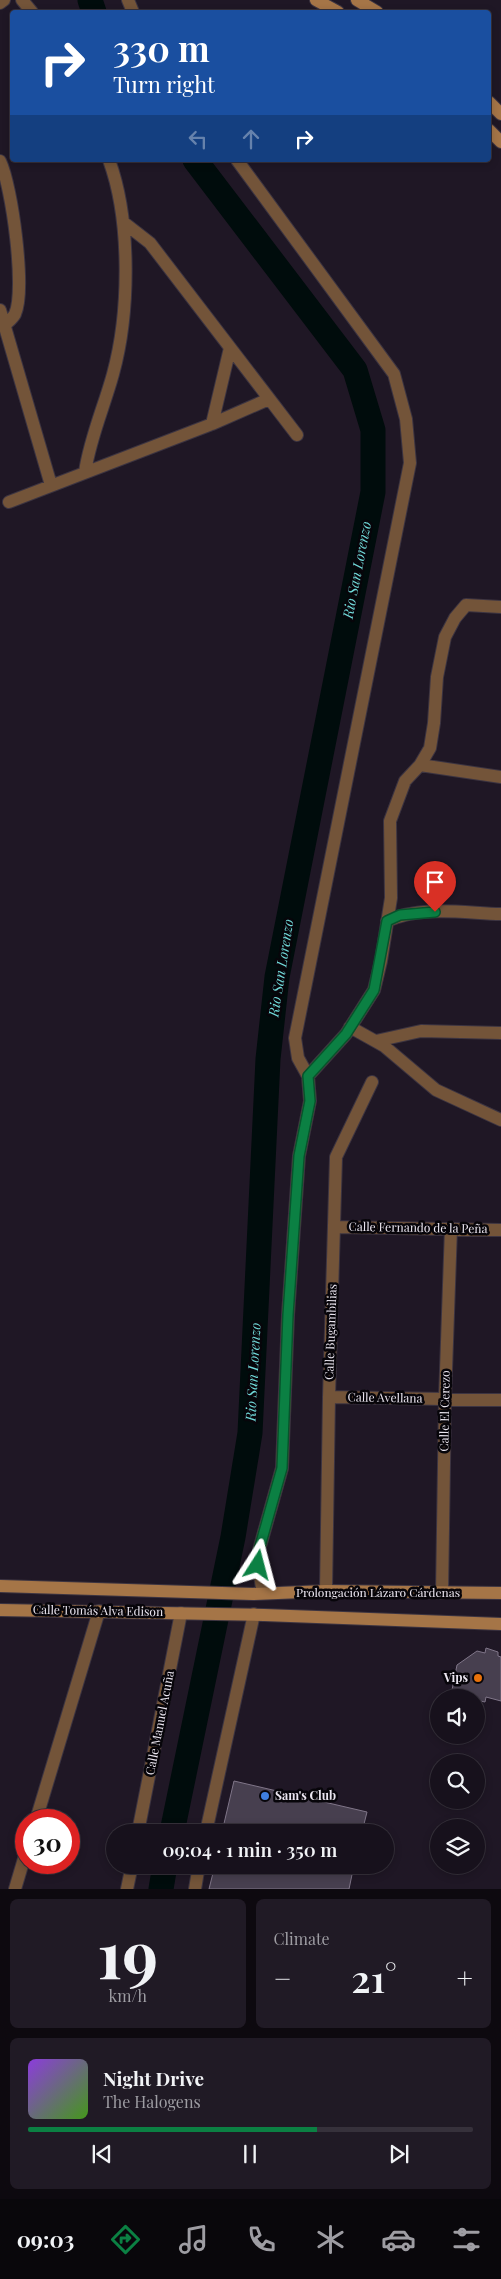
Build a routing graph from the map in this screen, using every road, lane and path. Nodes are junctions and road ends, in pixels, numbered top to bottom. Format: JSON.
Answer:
{"nodes":[{"id":1,"x":4,"y":0,"type":"edge"},
{"id":2,"x":22,"y":0,"type":"edge"},
{"id":3,"x":316,"y":0,"type":"edge"},
{"id":4,"x":358,"y":0,"type":"edge"},
{"id":5,"x":0,"y":3,"type":"edge"},
{"id":6,"x":30,"y":10,"type":"edge"},
{"id":7,"x":334,"y":10,"type":"edge"},
{"id":8,"x":374,"y":10,"type":"edge"},
{"id":9,"x":491,"y":104,"type":"edge"},
{"id":10,"x":501,"y":114,"type":"edge"},
{"id":11,"x":491,"y":132,"type":"edge"},
{"id":12,"x":501,"y":142,"type":"edge"},
{"id":13,"x":0,"y":161,"type":"edge"},
{"id":14,"x":109,"y":162,"type":"edge"},
{"id":15,"x":238,"y":162,"type":"edge"},
{"id":16,"x":123,"y":222,"type":"junction"},
{"id":17,"x":0,"y":310,"type":"edge"},
{"id":18,"x":4,"y":325,"type":"junction"},
{"id":19,"x":230,"y":348,"type":"junction"},
{"id":20,"x":270,"y":399,"type":"junction"},
{"id":21,"x":212,"y":424,"type":"junction"},
{"id":22,"x":297,"y":435,"type":"dead end"},
{"id":23,"x":85,"y":472,"type":"junction"},
{"id":24,"x":51,"y":485,"type":"junction"},
{"id":25,"x":8,"y":502,"type":"dead end"},
{"id":26,"x":501,"y":607,"type":"edge"},
{"id":27,"x":420,"y":765,"type":"junction"},
{"id":28,"x":501,"y":777,"type":"edge"},
{"id":29,"x":501,"y":914,"type":"edge"},
{"id":30,"x":387,"y":921,"type":"junction"},
{"id":31,"x":350,"y":1027,"type":"junction"},
{"id":32,"x":501,"y":1033,"type":"edge"},
{"id":33,"x":376,"y":1041,"type":"junction"},
{"id":34,"x":308,"y":1076,"type":"junction"},
{"id":35,"x":372,"y":1082,"type":"dead end"},
{"id":36,"x":501,"y":1120,"type":"edge"},
{"id":37,"x":334,"y":1227,"type":"junction"},
{"id":38,"x":451,"y":1228,"type":"junction"},
{"id":39,"x":501,"y":1230,"type":"edge"},
{"id":40,"x":329,"y":1397,"type":"junction"},
{"id":41,"x":445,"y":1399,"type":"junction"},
{"id":42,"x":501,"y":1400,"type":"edge"},
{"id":43,"x":0,"y":1586,"type":"edge"},
{"id":44,"x":326,"y":1591,"type":"junction"},
{"id":45,"x":194,"y":1592,"type":"joint"},
{"id":46,"x":442,"y":1593,"type":"junction"},
{"id":47,"x":501,"y":1593,"type":"edge"},
{"id":48,"x":258,"y":1594,"type":"junction"},
{"id":49,"x":0,"y":1610,"type":"edge"},
{"id":50,"x":100,"y":1611,"type":"junction"},
{"id":51,"x":182,"y":1613,"type":"junction"},
{"id":52,"x":197,"y":1613,"type":"joint"},
{"id":53,"x":251,"y":1614,"type":"junction"},
{"id":54,"x":501,"y":1624,"type":"edge"},
{"id":55,"x":39,"y":1809,"type":"edge"},
{"id":56,"x":140,"y":1824,"type":"edge"},
{"id":57,"x":208,"y":1824,"type":"edge"},
{"id":58,"x":19,"y":1874,"type":"edge"},
{"id":59,"x":130,"y":1874,"type":"edge"},
{"id":60,"x":198,"y":1874,"type":"edge"},
{"id":61,"x":15,"y":1889,"type":"edge"},
{"id":62,"x":127,"y":1889,"type":"edge"},
{"id":63,"x":195,"y":1889,"type":"edge"}],
"edges":[{"from":1,"to":5,"type":"street"},
{"from":2,"to":6,"type":"street"},
{"from":3,"to":7,"type":"main road"},
{"from":4,"to":8,"type":"main road"},
{"from":9,"to":10,"type":"main road"},
{"from":11,"to":12,"type":"main road"},
{"from":13,"to":18,"type":"street"},
{"from":14,"to":16,"type":"street"},
{"from":15,"to":34,"type":"street"},
{"from":16,"to":19,"type":"street"},
{"from":16,"to":23,"type":"street"},
{"from":17,"to":18,"type":"street"},
{"from":18,"to":24,"type":"street"},
{"from":19,"to":20,"type":"street"},
{"from":19,"to":21,"type":"street"},
{"from":20,"to":21,"type":"street"},
{"from":20,"to":22,"type":"street"},
{"from":21,"to":23,"type":"street"},
{"from":23,"to":24,"type":"street"},
{"from":24,"to":25,"type":"street"},
{"from":26,"to":27,"type":"street"},
{"from":27,"to":28,"type":"street"},
{"from":27,"to":30,"type":"street"},
{"from":29,"to":30,"type":"street"},
{"from":30,"to":31,"type":"street"},
{"from":31,"to":33,"type":"street"},
{"from":31,"to":34,"type":"street"},
{"from":32,"to":33,"type":"street"},
{"from":33,"to":36,"type":"street"},
{"from":34,"to":48,"type":"street"},
{"from":35,"to":37,"type":"street","name":"Calle Bugambilias"},
{"from":37,"to":38,"type":"street","name":"Calle Fernando de la Peña"},
{"from":37,"to":40,"type":"street","name":"Calle Bugambilias"},
{"from":38,"to":39,"type":"street","name":"Calle Fernando de la Peña"},
{"from":38,"to":41,"type":"street","name":"Calle El Cerezo"},
{"from":40,"to":41,"type":"street","name":"Calle Avellana"},
{"from":40,"to":44,"type":"street","name":"Calle Bugambilias"},
{"from":41,"to":42,"type":"street","name":"Calle Avellana"},
{"from":41,"to":46,"type":"street","name":"Calle El Cerezo"},
{"from":43,"to":45,"type":"main road","name":"Calle Tomás Alva Edison"},
{"from":44,"to":46,"type":"main road","name":"Prolongación Lázaro Cárdenas"},
{"from":44,"to":48,"type":"main road","name":"Prolongación Lázaro Cárdenas"},
{"from":45,"to":48,"type":"main road","name":"Prolongación Lázaro Cárdenas"},
{"from":46,"to":47,"type":"main road","name":"Prolongación Lázaro Cárdenas"},
{"from":49,"to":50,"type":"main road","name":"Calle Tomás Alva Edison"},
{"from":50,"to":51,"type":"main road","name":"Calle Tomás Alva Edison"},
{"from":50,"to":55,"type":"street"},
{"from":51,"to":52,"type":"main road","name":"Calle Tomás Alva Edison"},
{"from":51,"to":56,"type":"street","name":"Calle Manuel Acuña"},
{"from":52,"to":53,"type":"main road","name":"Prolongación Lázaro Cárdenas"},
{"from":53,"to":54,"type":"main road","name":"Prolongación Lázaro Cárdenas"},
{"from":53,"to":57,"type":"street"},
{"from":58,"to":61,"type":"street"},
{"from":59,"to":62,"type":"street"},
{"from":60,"to":63,"type":"street"}]}
